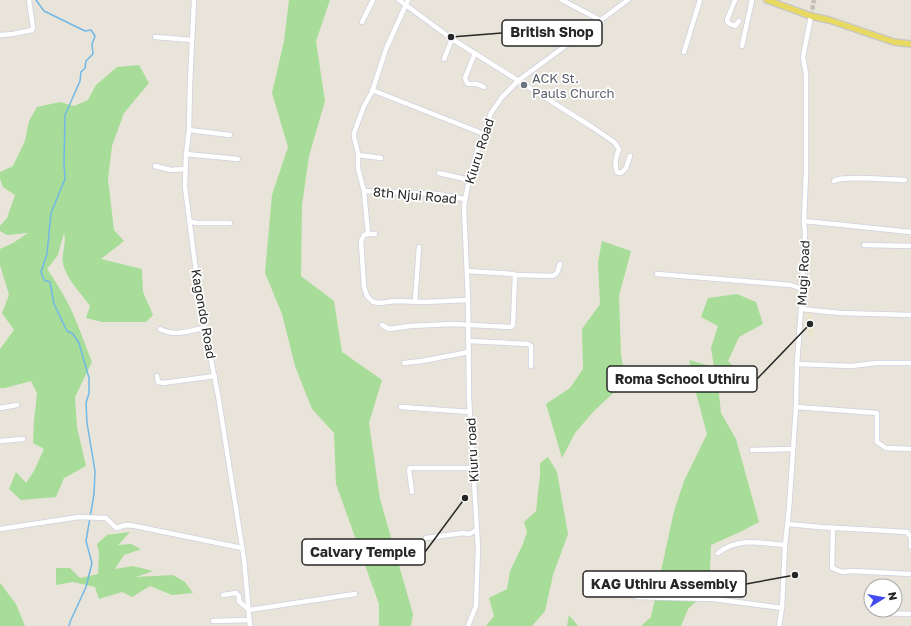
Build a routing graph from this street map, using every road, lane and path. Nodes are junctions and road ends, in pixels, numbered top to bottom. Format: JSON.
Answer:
{"nodes":[{"id":1,"x":29,"y":0,"type":"edge"},
{"id":2,"x":194,"y":0,"type":"edge"},
{"id":3,"x":373,"y":0,"type":"edge"},
{"id":4,"x":399,"y":0,"type":"edge"},
{"id":5,"x":562,"y":0,"type":"edge"},
{"id":6,"x":700,"y":0,"type":"edge"},
{"id":7,"x":735,"y":0,"type":"edge"},
{"id":8,"x":752,"y":0,"type":"edge"},
{"id":9,"x":767,"y":0,"type":"edge"},
{"id":10,"x":625,"y":1,"type":"edge"},
{"id":11,"x":407,"y":2,"type":"edge"},
{"id":12,"x":811,"y":16,"type":"junction"},
{"id":13,"x":600,"y":20,"type":"junction"},
{"id":14,"x":738,"y":21,"type":"dead end"},
{"id":15,"x":362,"y":22,"type":"dead end"},
{"id":16,"x":0,"y":35,"type":"edge"},
{"id":17,"x":155,"y":37,"type":"dead end"},
{"id":18,"x":452,"y":38,"type":"junction"},
{"id":19,"x":192,"y":40,"type":"junction"},
{"id":20,"x":911,"y":44,"type":"edge"},
{"id":21,"x":742,"y":46,"type":"dead end"},
{"id":22,"x":684,"y":52,"type":"dead end"},
{"id":23,"x":475,"y":53,"type":"junction"},
{"id":24,"x":444,"y":59,"type":"dead end"},
{"id":25,"x":519,"y":80,"type":"junction"},
{"id":26,"x":484,"y":87,"type":"dead end"},
{"id":27,"x":372,"y":90,"type":"junction"},
{"id":28,"x":189,"y":130,"type":"junction"},
{"id":29,"x":484,"y":134,"type":"junction"},
{"id":30,"x":230,"y":135,"type":"dead end"},
{"id":31,"x":186,"y":154,"type":"junction"},
{"id":32,"x":358,"y":154,"type":"junction"},
{"id":33,"x":630,"y":156,"type":"dead end"},
{"id":34,"x":381,"y":158,"type":"dead end"},
{"id":35,"x":238,"y":159,"type":"dead end"},
{"id":36,"x":155,"y":166,"type":"dead end"},
{"id":37,"x":186,"y":169,"type":"junction"},
{"id":38,"x":439,"y":173,"type":"dead end"},
{"id":39,"x":469,"y":180,"type":"junction"},
{"id":40,"x":905,"y":180,"type":"dead end"},
{"id":41,"x":834,"y":181,"type":"dead end"},
{"id":42,"x":365,"y":191,"type":"junction"},
{"id":43,"x":464,"y":199,"type":"junction"},
{"id":44,"x":189,"y":220,"type":"junction"},
{"id":45,"x":804,"y":221,"type":"junction"},
{"id":46,"x":230,"y":223,"type":"dead end"},
{"id":47,"x":911,"y":232,"type":"edge"},
{"id":48,"x":368,"y":234,"type":"junction"},
{"id":49,"x":375,"y":234,"type":"dead end"},
{"id":50,"x":864,"y":245,"type":"dead end"},
{"id":51,"x":911,"y":246,"type":"edge"},
{"id":52,"x":419,"y":247,"type":"dead end"},
{"id":53,"x":560,"y":264,"type":"dead end"},
{"id":54,"x":467,"y":271,"type":"junction"},
{"id":55,"x":657,"y":274,"type":"dead end"},
{"id":56,"x":515,"y":275,"type":"junction"},
{"id":57,"x":802,"y":289,"type":"junction"},
{"id":58,"x":468,"y":300,"type":"junction"},
{"id":59,"x":415,"y":301,"type":"junction"},
{"id":60,"x":801,"y":309,"type":"junction"},
{"id":61,"x":911,"y":314,"type":"edge"},
{"id":62,"x":382,"y":325,"type":"dead end"},
{"id":63,"x":469,"y":325,"type":"junction"},
{"id":64,"x":204,"y":328,"type":"junction"},
{"id":65,"x":160,"y":329,"type":"dead end"},
{"id":66,"x":469,"y":341,"type":"junction"},
{"id":67,"x":469,"y":352,"type":"junction"},
{"id":68,"x":404,"y":363,"type":"dead end"},
{"id":69,"x":911,"y":363,"type":"edge"},
{"id":70,"x":797,"y":364,"type":"junction"},
{"id":71,"x":531,"y":366,"type":"dead end"},
{"id":72,"x":157,"y":376,"type":"dead end"},
{"id":73,"x":215,"y":376,"type":"junction"},
{"id":74,"x":17,"y":405,"type":"dead end"},
{"id":75,"x":401,"y":407,"type":"dead end"},
{"id":76,"x":796,"y":407,"type":"junction"},
{"id":77,"x":0,"y":408,"type":"edge"},
{"id":78,"x":470,"y":412,"type":"junction"},
{"id":79,"x":23,"y":439,"type":"dead end"},
{"id":80,"x":0,"y":441,"type":"edge"},
{"id":81,"x":792,"y":449,"type":"junction"},
{"id":82,"x":911,"y":449,"type":"edge"},
{"id":83,"x":752,"y":450,"type":"dead end"},
{"id":84,"x":473,"y":468,"type":"junction"},
{"id":85,"x":412,"y":492,"type":"dead end"},
{"id":86,"x":788,"y":524,"type":"junction"},
{"id":87,"x":833,"y":528,"type":"junction"},
{"id":88,"x":0,"y":529,"type":"edge"},
{"id":89,"x":477,"y":530,"type":"junction"},
{"id":90,"x":426,"y":538,"type":"dead end"},
{"id":91,"x":785,"y":545,"type":"junction"},
{"id":92,"x":911,"y":547,"type":"edge"},
{"id":93,"x":242,"y":548,"type":"junction"},
{"id":94,"x":718,"y":553,"type":"dead end"},
{"id":95,"x":911,"y":574,"type":"edge"},
{"id":96,"x":355,"y":594,"type":"dead end"},
{"id":97,"x":223,"y":595,"type":"dead end"},
{"id":98,"x":636,"y":597,"type":"dead end"},
{"id":99,"x":782,"y":608,"type":"junction"},
{"id":100,"x":249,"y":610,"type":"junction"},
{"id":101,"x":249,"y":620,"type":"junction"},
{"id":102,"x":213,"y":621,"type":"dead end"},
{"id":103,"x":250,"y":626,"type":"edge"},
{"id":104,"x":468,"y":626,"type":"edge"},
{"id":105,"x":779,"y":626,"type":"edge"}],
"edges":[{"from":1,"to":16,"type":"street"},
{"from":2,"to":19,"type":"street","name":"Kagondo Road"},
{"from":3,"to":15,"type":"street"},
{"from":4,"to":11,"type":"street"},
{"from":5,"to":13,"type":"street"},
{"from":6,"to":22,"type":"street"},
{"from":7,"to":14,"type":"street"},
{"from":8,"to":21,"type":"street"},
{"from":9,"to":12,"type":"main road"},
{"from":10,"to":13,"type":"street","name":"Kiuru Road"},
{"from":11,"to":18,"type":"street"},
{"from":11,"to":27,"type":"street"},
{"from":12,"to":20,"type":"main road"},
{"from":12,"to":45,"type":"street","name":"Mugi Road"},
{"from":13,"to":25,"type":"street","name":"Kiuru Road"},
{"from":17,"to":19,"type":"street"},
{"from":18,"to":23,"type":"street"},
{"from":18,"to":24,"type":"street"},
{"from":19,"to":28,"type":"street","name":"Kagondo Road"},
{"from":23,"to":25,"type":"street"},
{"from":23,"to":26,"type":"street"},
{"from":25,"to":29,"type":"street","name":"Kiuru Road"},
{"from":25,"to":33,"type":"street"},
{"from":27,"to":29,"type":"street"},
{"from":27,"to":32,"type":"street"},
{"from":28,"to":30,"type":"street"},
{"from":28,"to":31,"type":"street","name":"Kagondo Road"},
{"from":29,"to":39,"type":"street","name":"Kiuru Road"},
{"from":31,"to":35,"type":"street"},
{"from":31,"to":37,"type":"street","name":"Kagondo Road"},
{"from":32,"to":34,"type":"street"},
{"from":32,"to":42,"type":"street"},
{"from":36,"to":37,"type":"street"},
{"from":37,"to":44,"type":"street","name":"Kagondo Road"},
{"from":38,"to":39,"type":"street"},
{"from":39,"to":43,"type":"street","name":"Kiuru Road"},
{"from":40,"to":41,"type":"street"},
{"from":42,"to":43,"type":"street","name":"8th Njui Road"},
{"from":42,"to":48,"type":"street"},
{"from":43,"to":54,"type":"street","name":"Kiuru Road"},
{"from":44,"to":46,"type":"street"},
{"from":44,"to":64,"type":"street","name":"Kagondo Road"},
{"from":45,"to":47,"type":"street"},
{"from":45,"to":57,"type":"street","name":"Mugi Road"},
{"from":48,"to":49,"type":"street"},
{"from":48,"to":59,"type":"street"},
{"from":50,"to":51,"type":"street"},
{"from":52,"to":59,"type":"street"},
{"from":53,"to":56,"type":"street"},
{"from":54,"to":56,"type":"street"},
{"from":54,"to":58,"type":"street","name":"Kiuru road"},
{"from":55,"to":57,"type":"street"},
{"from":56,"to":63,"type":"street"},
{"from":57,"to":60,"type":"street","name":"Mugi Road"},
{"from":58,"to":59,"type":"street"},
{"from":58,"to":63,"type":"street","name":"Kiuru road"},
{"from":60,"to":61,"type":"street"},
{"from":60,"to":70,"type":"street","name":"Mugi Road"},
{"from":62,"to":63,"type":"street"},
{"from":63,"to":66,"type":"street","name":"Kiuru road"},
{"from":64,"to":65,"type":"street"},
{"from":64,"to":73,"type":"street","name":"Kagondo Road"},
{"from":66,"to":67,"type":"street","name":"Kiuru road"},
{"from":66,"to":71,"type":"street"},
{"from":67,"to":68,"type":"street"},
{"from":67,"to":78,"type":"street","name":"Kiuru road"},
{"from":69,"to":70,"type":"street"},
{"from":70,"to":76,"type":"street","name":"Mugi Road"},
{"from":72,"to":73,"type":"street"},
{"from":73,"to":93,"type":"street","name":"Kagondo Road"},
{"from":74,"to":77,"type":"street"},
{"from":75,"to":78,"type":"street"},
{"from":76,"to":81,"type":"street","name":"Mugi Road"},
{"from":76,"to":82,"type":"street"},
{"from":78,"to":84,"type":"street","name":"Kiuru road"},
{"from":79,"to":80,"type":"street"},
{"from":81,"to":83,"type":"street"},
{"from":81,"to":86,"type":"street","name":"Mugi Road"},
{"from":84,"to":85,"type":"street"},
{"from":84,"to":89,"type":"street","name":"Kiuru road"},
{"from":86,"to":87,"type":"street"},
{"from":86,"to":91,"type":"street","name":"Mugi Road"},
{"from":87,"to":92,"type":"street"},
{"from":87,"to":95,"type":"street"},
{"from":88,"to":93,"type":"street"},
{"from":89,"to":90,"type":"street"},
{"from":89,"to":104,"type":"street","name":"Kiuru road"},
{"from":91,"to":94,"type":"street"},
{"from":91,"to":99,"type":"street","name":"Mugi Road"},
{"from":93,"to":100,"type":"street","name":"Kagondo Road"},
{"from":96,"to":100,"type":"street"},
{"from":97,"to":100,"type":"street"},
{"from":98,"to":99,"type":"street"},
{"from":99,"to":105,"type":"street","name":"Mugi Road"},
{"from":100,"to":101,"type":"street","name":"Kagondo Road"},
{"from":101,"to":102,"type":"street"},
{"from":101,"to":103,"type":"street","name":"Kagondo Road"}]}
